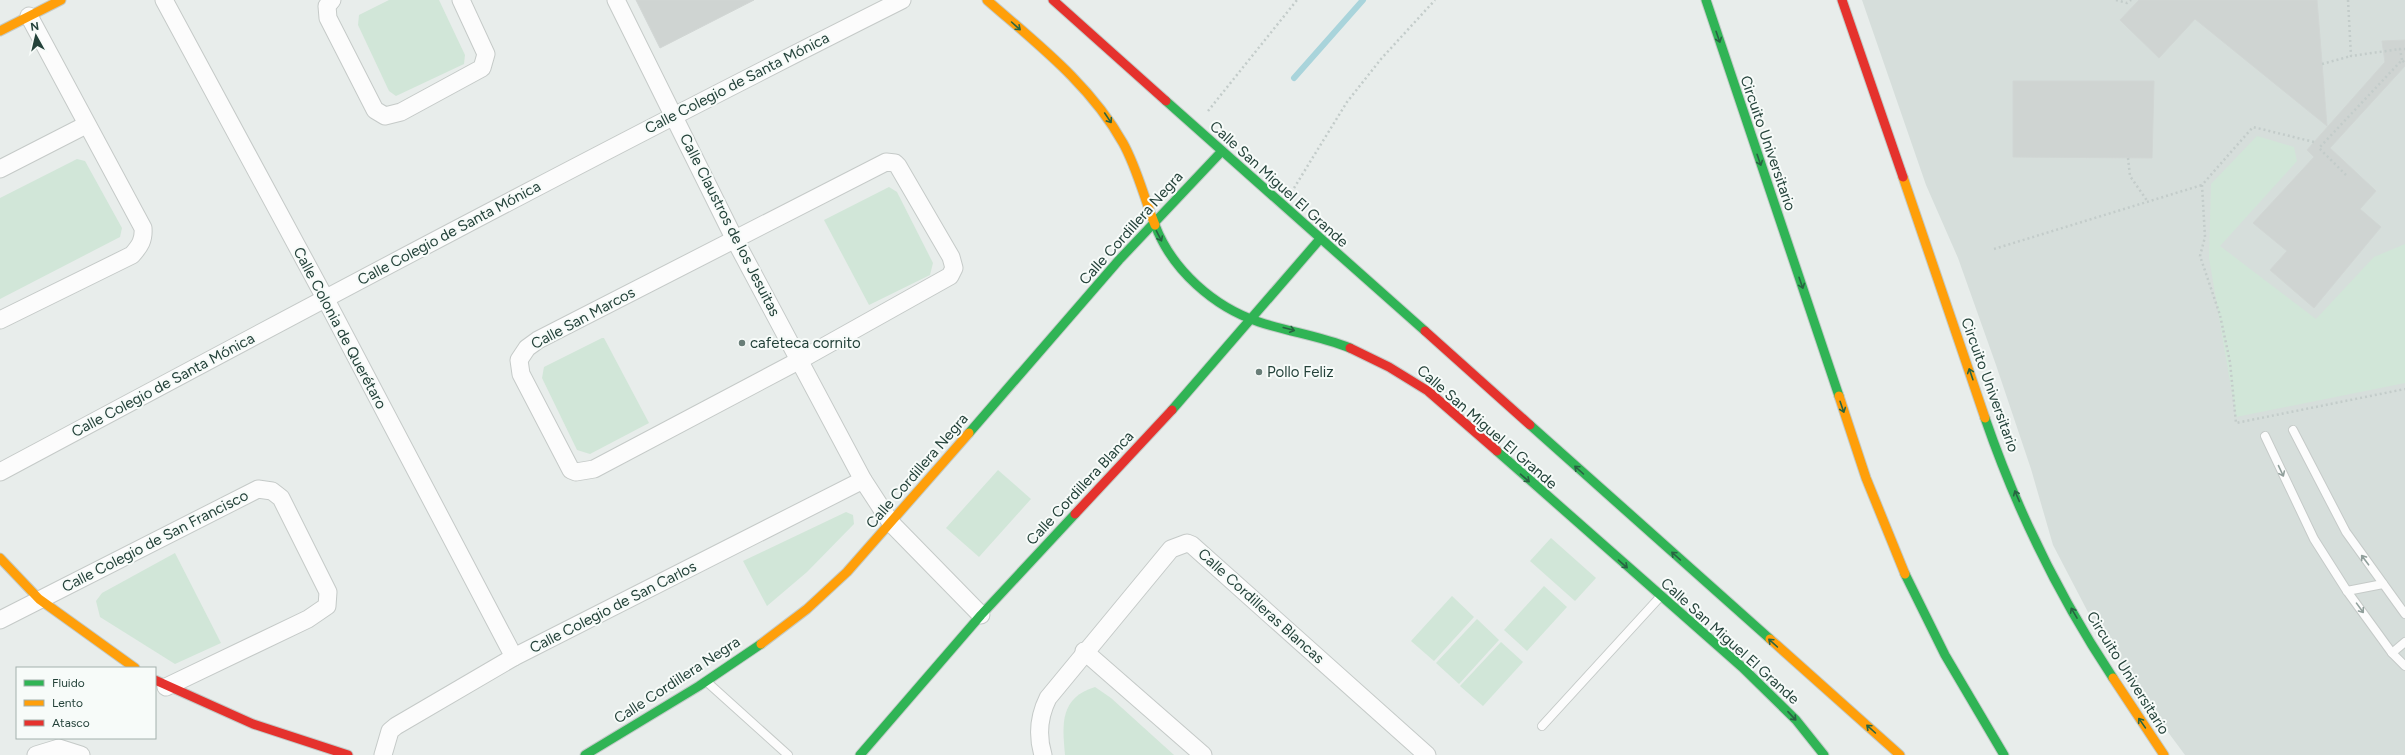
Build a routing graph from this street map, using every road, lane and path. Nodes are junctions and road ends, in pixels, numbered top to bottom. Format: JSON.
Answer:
{"nodes":[{"id":1,"x":61,"y":0,"type":"edge"},
{"id":2,"x":164,"y":0,"type":"edge"},
{"id":3,"x":332,"y":0,"type":"edge"},
{"id":4,"x":461,"y":0,"type":"edge"},
{"id":5,"x":616,"y":0,"type":"edge"},
{"id":6,"x":902,"y":0,"type":"edge"},
{"id":7,"x":987,"y":0,"type":"edge"},
{"id":8,"x":1053,"y":0,"type":"edge"},
{"id":9,"x":1298,"y":0,"type":"edge"},
{"id":10,"x":1435,"y":0,"type":"edge"},
{"id":11,"x":1706,"y":0,"type":"edge"},
{"id":12,"x":1842,"y":0,"type":"edge"},
{"id":13,"x":2116,"y":0,"type":"edge"},
{"id":14,"x":2131,"y":0,"type":"edge"},
{"id":15,"x":2348,"y":0,"type":"edge"},
{"id":16,"x":29,"y":16,"type":"junction"},
{"id":17,"x":0,"y":31,"type":"edge"},
{"id":18,"x":2405,"y":48,"type":"edge"},
{"id":19,"x":2400,"y":49,"type":"junction"},
{"id":20,"x":2351,"y":56,"type":"junction"},
{"id":21,"x":2404,"y":61,"type":"edge"},
{"id":22,"x":2322,"y":64,"type":"dead end"},
{"id":23,"x":674,"y":115,"type":"junction"},
{"id":24,"x":86,"y":124,"type":"junction"},
{"id":25,"x":1195,"y":126,"type":"junction"},
{"id":26,"x":2314,"y":142,"type":"dead end"},
{"id":27,"x":1222,"y":151,"type":"junction"},
{"id":28,"x":2128,"y":158,"type":"dead end"},
{"id":29,"x":0,"y":169,"type":"edge"},
{"id":30,"x":2346,"y":175,"type":"dead end"},
{"id":31,"x":2202,"y":185,"type":"junction"},
{"id":32,"x":2148,"y":202,"type":"junction"},
{"id":33,"x":1283,"y":206,"type":"junction"},
{"id":34,"x":1152,"y":222,"type":"junction"},
{"id":35,"x":1320,"y":239,"type":"junction"},
{"id":36,"x":735,"y":240,"type":"junction"},
{"id":37,"x":1994,"y":249,"type":"dead end"},
{"id":38,"x":325,"y":298,"type":"junction"},
{"id":39,"x":1251,"y":319,"type":"junction"},
{"id":40,"x":0,"y":320,"type":"edge"},
{"id":41,"x":800,"y":360,"type":"junction"},
{"id":42,"x":2405,"y":389,"type":"edge"},
{"id":43,"x":2293,"y":430,"type":"dead end"},
{"id":44,"x":2265,"y":436,"type":"dead end"},
{"id":45,"x":0,"y":472,"type":"edge"},
{"id":46,"x":863,"y":480,"type":"junction"},
{"id":47,"x":891,"y":523,"type":"junction"},
{"id":48,"x":0,"y":558,"type":"edge"},
{"id":49,"x":2383,"y":584,"type":"junction"},
{"id":50,"x":2347,"y":590,"type":"junction"},
{"id":51,"x":1660,"y":597,"type":"junction"},
{"id":52,"x":39,"y":599,"type":"junction"},
{"id":53,"x":2405,"y":614,"type":"edge"},
{"id":54,"x":981,"y":615,"type":"junction"},
{"id":55,"x":0,"y":620,"type":"edge"},
{"id":56,"x":2405,"y":642,"type":"edge"},
{"id":57,"x":1084,"y":652,"type":"junction"},
{"id":58,"x":2392,"y":653,"type":"junction"},
{"id":59,"x":514,"y":656,"type":"junction"},
{"id":60,"x":2405,"y":666,"type":"edge"},
{"id":61,"x":133,"y":667,"type":"edge"},
{"id":62,"x":707,"y":682,"type":"junction"},
{"id":63,"x":160,"y":683,"type":"edge"},
{"id":64,"x":1542,"y":726,"type":"dead end"},
{"id":65,"x":36,"y":755,"type":"edge"},
{"id":66,"x":81,"y":755,"type":"edge"},
{"id":67,"x":348,"y":755,"type":"edge"},
{"id":68,"x":383,"y":755,"type":"edge"},
{"id":69,"x":585,"y":755,"type":"edge"},
{"id":70,"x":788,"y":755,"type":"edge"},
{"id":71,"x":860,"y":755,"type":"edge"},
{"id":72,"x":1043,"y":755,"type":"edge"},
{"id":73,"x":1203,"y":755,"type":"edge"},
{"id":74,"x":1427,"y":755,"type":"edge"},
{"id":75,"x":1824,"y":755,"type":"edge"},
{"id":76,"x":1900,"y":755,"type":"edge"},
{"id":77,"x":2004,"y":755,"type":"edge"},
{"id":78,"x":2164,"y":755,"type":"edge"}],
"edges":[{"from":1,"to":16,"type":"street"},
{"from":2,"to":38,"type":"street","name":"Calle Colonia de Querétaro"},
{"from":3,"to":4,"type":"street"},
{"from":5,"to":23,"type":"street","name":"Calle Claustros de los Jesuitas"},
{"from":6,"to":23,"type":"street","name":"Calle Colegio de Santa Mónica"},
{"from":7,"to":34,"type":"street","name":"Calle San Miguel El Grande","one_way":true},
{"from":8,"to":25,"type":"street","name":"Calle San Miguel El Grande"},
{"from":9,"to":25,"type":"path"},
{"from":10,"to":33,"type":"path"},
{"from":11,"to":77,"type":"street","name":"Circuito Universitario","one_way":true},
{"from":78,"to":12,"type":"street","name":"Circuito Universitario","one_way":true},
{"from":13,"to":14,"type":"path"},
{"from":15,"to":20,"type":"path"},
{"from":16,"to":17,"type":"street"},
{"from":16,"to":24,"type":"street"},
{"from":18,"to":19,"type":"path"},
{"from":19,"to":20,"type":"path"},
{"from":19,"to":21,"type":"path"},
{"from":20,"to":22,"type":"path"},
{"from":21,"to":30,"type":"path"},
{"from":23,"to":36,"type":"street","name":"Calle Claustros de los Jesuitas"},
{"from":23,"to":38,"type":"street","name":"Calle Colegio de Santa Mónica"},
{"from":24,"to":29,"type":"street"},
{"from":24,"to":40,"type":"street"},
{"from":25,"to":27,"type":"street","name":"Calle San Miguel El Grande"},
{"from":26,"to":31,"type":"path"},
{"from":27,"to":33,"type":"street","name":"Calle San Miguel El Grande"},
{"from":27,"to":34,"type":"street","name":"Calle Cordillera Negra"},
{"from":28,"to":32,"type":"path"},
{"from":31,"to":32,"type":"path"},
{"from":31,"to":42,"type":"path"},
{"from":32,"to":37,"type":"path"},
{"from":33,"to":35,"type":"street","name":"Calle San Miguel El Grande"},
{"from":34,"to":39,"type":"street","name":"Calle San Miguel El Grande","one_way":true},
{"from":34,"to":47,"type":"street","name":"Calle Cordillera Negra"},
{"from":35,"to":39,"type":"street","name":"Calle Cordillera Blanca"},
{"from":76,"to":35,"type":"street","name":"Calle San Miguel El Grande","one_way":true},
{"from":36,"to":41,"type":"street","name":"Calle Claustros de los Jesuitas"},
{"from":36,"to":41,"type":"street","name":"Calle San Marcos"},
{"from":36,"to":41,"type":"street","name":"Calle San Marcos"},
{"from":38,"to":45,"type":"street","name":"Calle Colegio de Santa Mónica"},
{"from":38,"to":59,"type":"street","name":"Calle Colonia de Querétaro"},
{"from":39,"to":51,"type":"street","name":"Calle San Miguel El Grande","one_way":true},
{"from":39,"to":54,"type":"street","name":"Calle Cordillera Blanca"},
{"from":41,"to":46,"type":"street","name":"Calle Claustros de los Jesuitas"},
{"from":49,"to":43,"type":"lane","one_way":true},
{"from":44,"to":50,"type":"lane","one_way":true},
{"from":46,"to":47,"type":"street","name":"Calle Claustros de los Jesuitas"},
{"from":46,"to":59,"type":"street","name":"Calle Colegio de San Carlos"},
{"from":47,"to":54,"type":"street","name":"Calle Claustros de los Jesuitas"},
{"from":47,"to":62,"type":"street","name":"Calle Cordillera Negra"},
{"from":48,"to":52,"type":"street"},
{"from":49,"to":50,"type":"lane"},
{"from":49,"to":53,"type":"lane"},
{"from":50,"to":58,"type":"lane","one_way":true},
{"from":51,"to":64,"type":"lane"},
{"from":51,"to":75,"type":"street","name":"Calle San Miguel El Grande","one_way":true},
{"from":52,"to":55,"type":"street"},
{"from":52,"to":61,"type":"street"},
{"from":52,"to":63,"type":"street","name":"Calle Colegio de San Francisco"},
{"from":54,"to":71,"type":"street","name":"Calle Cordillera Blanca"},
{"from":56,"to":58,"type":"lane"},
{"from":57,"to":72,"type":"street","name":"Calle Cordilleras Blancas"},
{"from":57,"to":73,"type":"street"},
{"from":57,"to":74,"type":"street","name":"Calle Cordilleras Blancas"},
{"from":58,"to":60,"type":"lane"},
{"from":59,"to":68,"type":"street","name":"Calle Colegio de San Carlos"},
{"from":62,"to":69,"type":"street","name":"Calle Cordillera Negra"},
{"from":62,"to":70,"type":"lane"},
{"from":63,"to":67,"type":"street"},
{"from":65,"to":66,"type":"street"}]}
